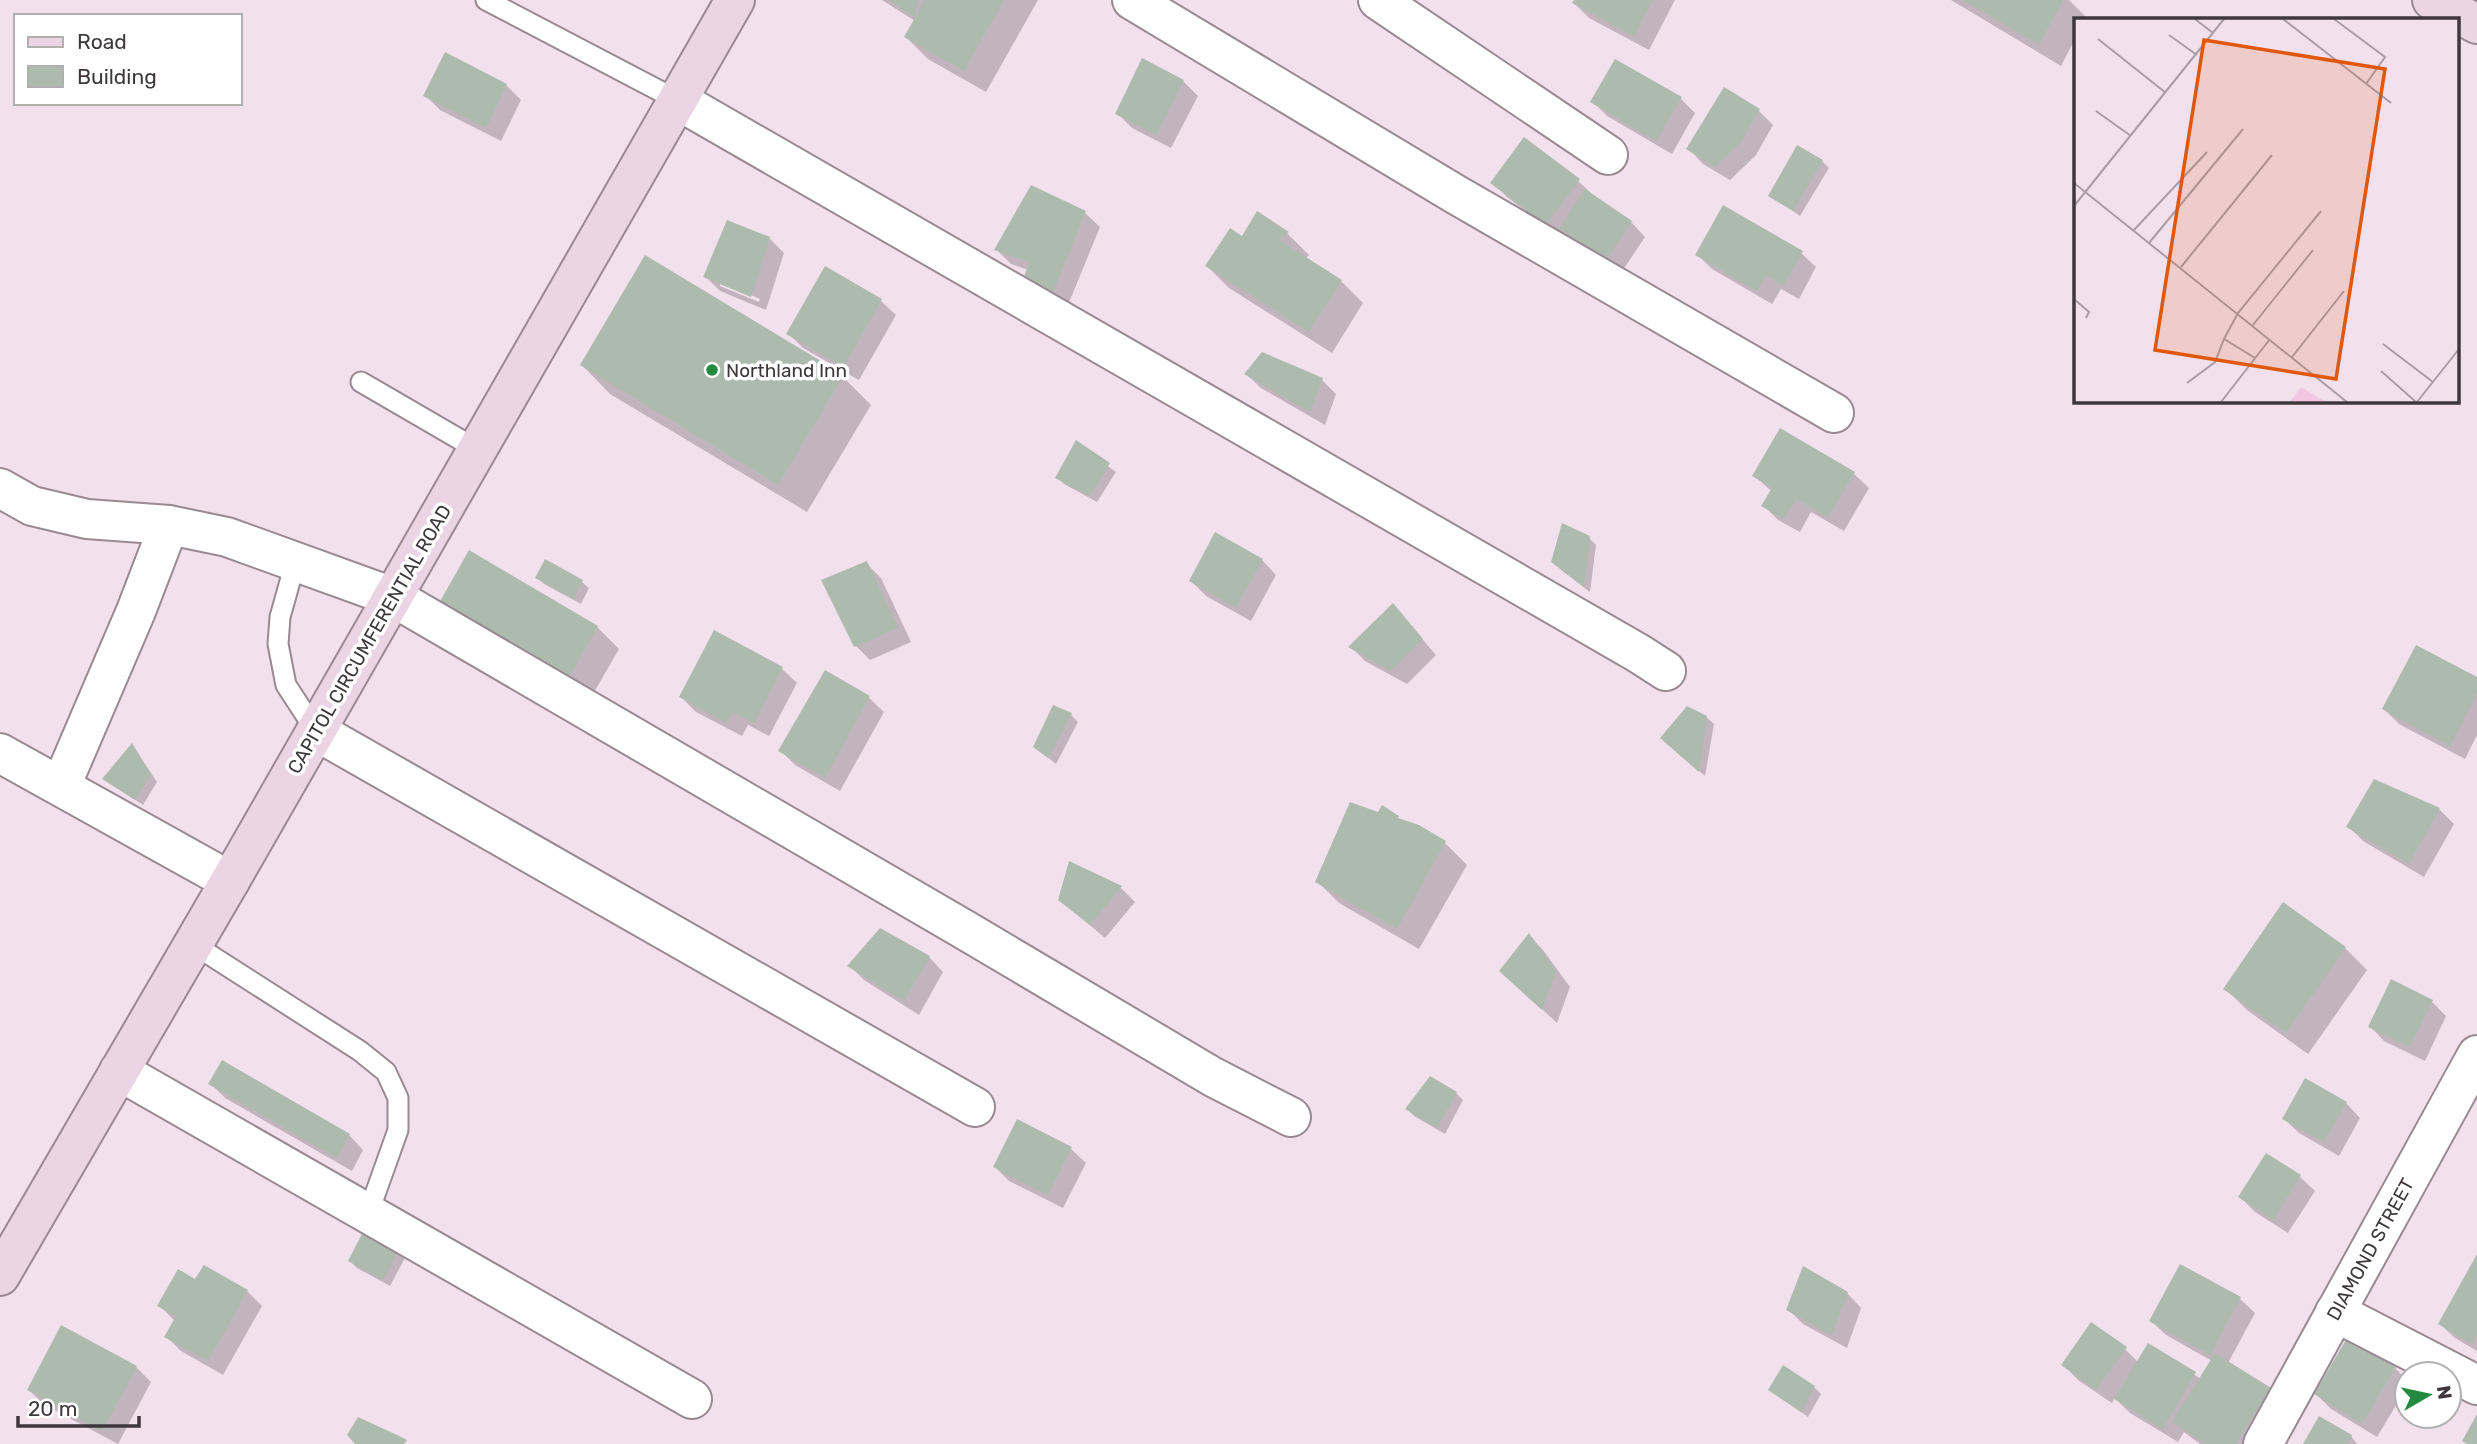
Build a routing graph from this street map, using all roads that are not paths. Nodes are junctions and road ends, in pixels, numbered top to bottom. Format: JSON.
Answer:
{"nodes":[{"id":1,"x":486,"y":0,"type":"edge"},
{"id":2,"x":735,"y":0,"type":"edge"},
{"id":3,"x":1132,"y":0,"type":"edge"},
{"id":4,"x":1378,"y":0,"type":"edge"},
{"id":5,"x":2432,"y":0,"type":"edge"},
{"id":6,"x":2477,"y":24,"type":"edge"},
{"id":7,"x":679,"y":101,"type":"junction"},
{"id":8,"x":1608,"y":155,"type":"dead end"},
{"id":9,"x":361,"y":382,"type":"dead end"},
{"id":10,"x":1834,"y":413,"type":"dead end"},
{"id":11,"x":478,"y":450,"type":"junction"},
{"id":12,"x":0,"y":488,"type":"edge"},
{"id":13,"x":169,"y":525,"type":"junction"},
{"id":14,"x":296,"y":560,"type":"junction"},
{"id":15,"x":393,"y":597,"type":"junction"},
{"id":16,"x":1666,"y":671,"type":"dead end"},
{"id":17,"x":316,"y":731,"type":"junction"},
{"id":18,"x":0,"y":753,"type":"edge"},
{"id":19,"x":61,"y":786,"type":"junction"},
{"id":20,"x":230,"y":881,"type":"junction"},
{"id":21,"x":193,"y":944,"type":"junction"},
{"id":22,"x":2477,"y":1055,"type":"edge"},
{"id":23,"x":119,"y":1071,"type":"junction"},
{"id":24,"x":975,"y":1107,"type":"dead end"},
{"id":25,"x":1291,"y":1117,"type":"dead end"},
{"id":26,"x":368,"y":1214,"type":"junction"},
{"id":27,"x":0,"y":1276,"type":"edge"},
{"id":28,"x":2335,"y":1312,"type":"junction"},
{"id":29,"x":2477,"y":1385,"type":"edge"},
{"id":30,"x":692,"y":1399,"type":"dead end"},
{"id":31,"x":2263,"y":1444,"type":"edge"}],
"edges":[{"from":1,"to":7,"type":"lane"},
{"from":2,"to":7,"type":"main road","name":"CAPITOL CIRCUMFERENTIAL ROAD"},
{"from":3,"to":10,"type":"street"},
{"from":4,"to":8,"type":"street"},
{"from":5,"to":6,"type":"main road"},
{"from":7,"to":11,"type":"main road","name":"CAPITOL CIRCUMFERENTIAL ROAD"},
{"from":7,"to":16,"type":"street"},
{"from":9,"to":11,"type":"lane"},
{"from":11,"to":15,"type":"main road","name":"CAPITOL CIRCUMFERENTIAL ROAD"},
{"from":12,"to":13,"type":"street"},
{"from":13,"to":14,"type":"street"},
{"from":13,"to":19,"type":"street"},
{"from":14,"to":15,"type":"street"},
{"from":14,"to":17,"type":"lane"},
{"from":15,"to":17,"type":"main road","name":"CAPITOL CIRCUMFERENTIAL ROAD"},
{"from":15,"to":25,"type":"street"},
{"from":17,"to":20,"type":"main road","name":"CAPITOL CIRCUMFERENTIAL ROAD"},
{"from":17,"to":24,"type":"street"},
{"from":18,"to":19,"type":"street"},
{"from":19,"to":20,"type":"street"},
{"from":20,"to":21,"type":"main road","name":"CAPITOL CIRCUMFERENTIAL ROAD"},
{"from":21,"to":23,"type":"main road","name":"CAPITOL CIRCUMFERENTIAL ROAD"},
{"from":21,"to":26,"type":"lane"},
{"from":22,"to":28,"type":"street","name":"DIAMOND STREET"},
{"from":23,"to":26,"type":"street"},
{"from":23,"to":27,"type":"main road","name":"CAPITOL CIRCUMFERENTIAL ROAD"},
{"from":26,"to":30,"type":"street"},
{"from":28,"to":29,"type":"street"},
{"from":28,"to":31,"type":"street","name":"DIAMOND STREET"}]}
